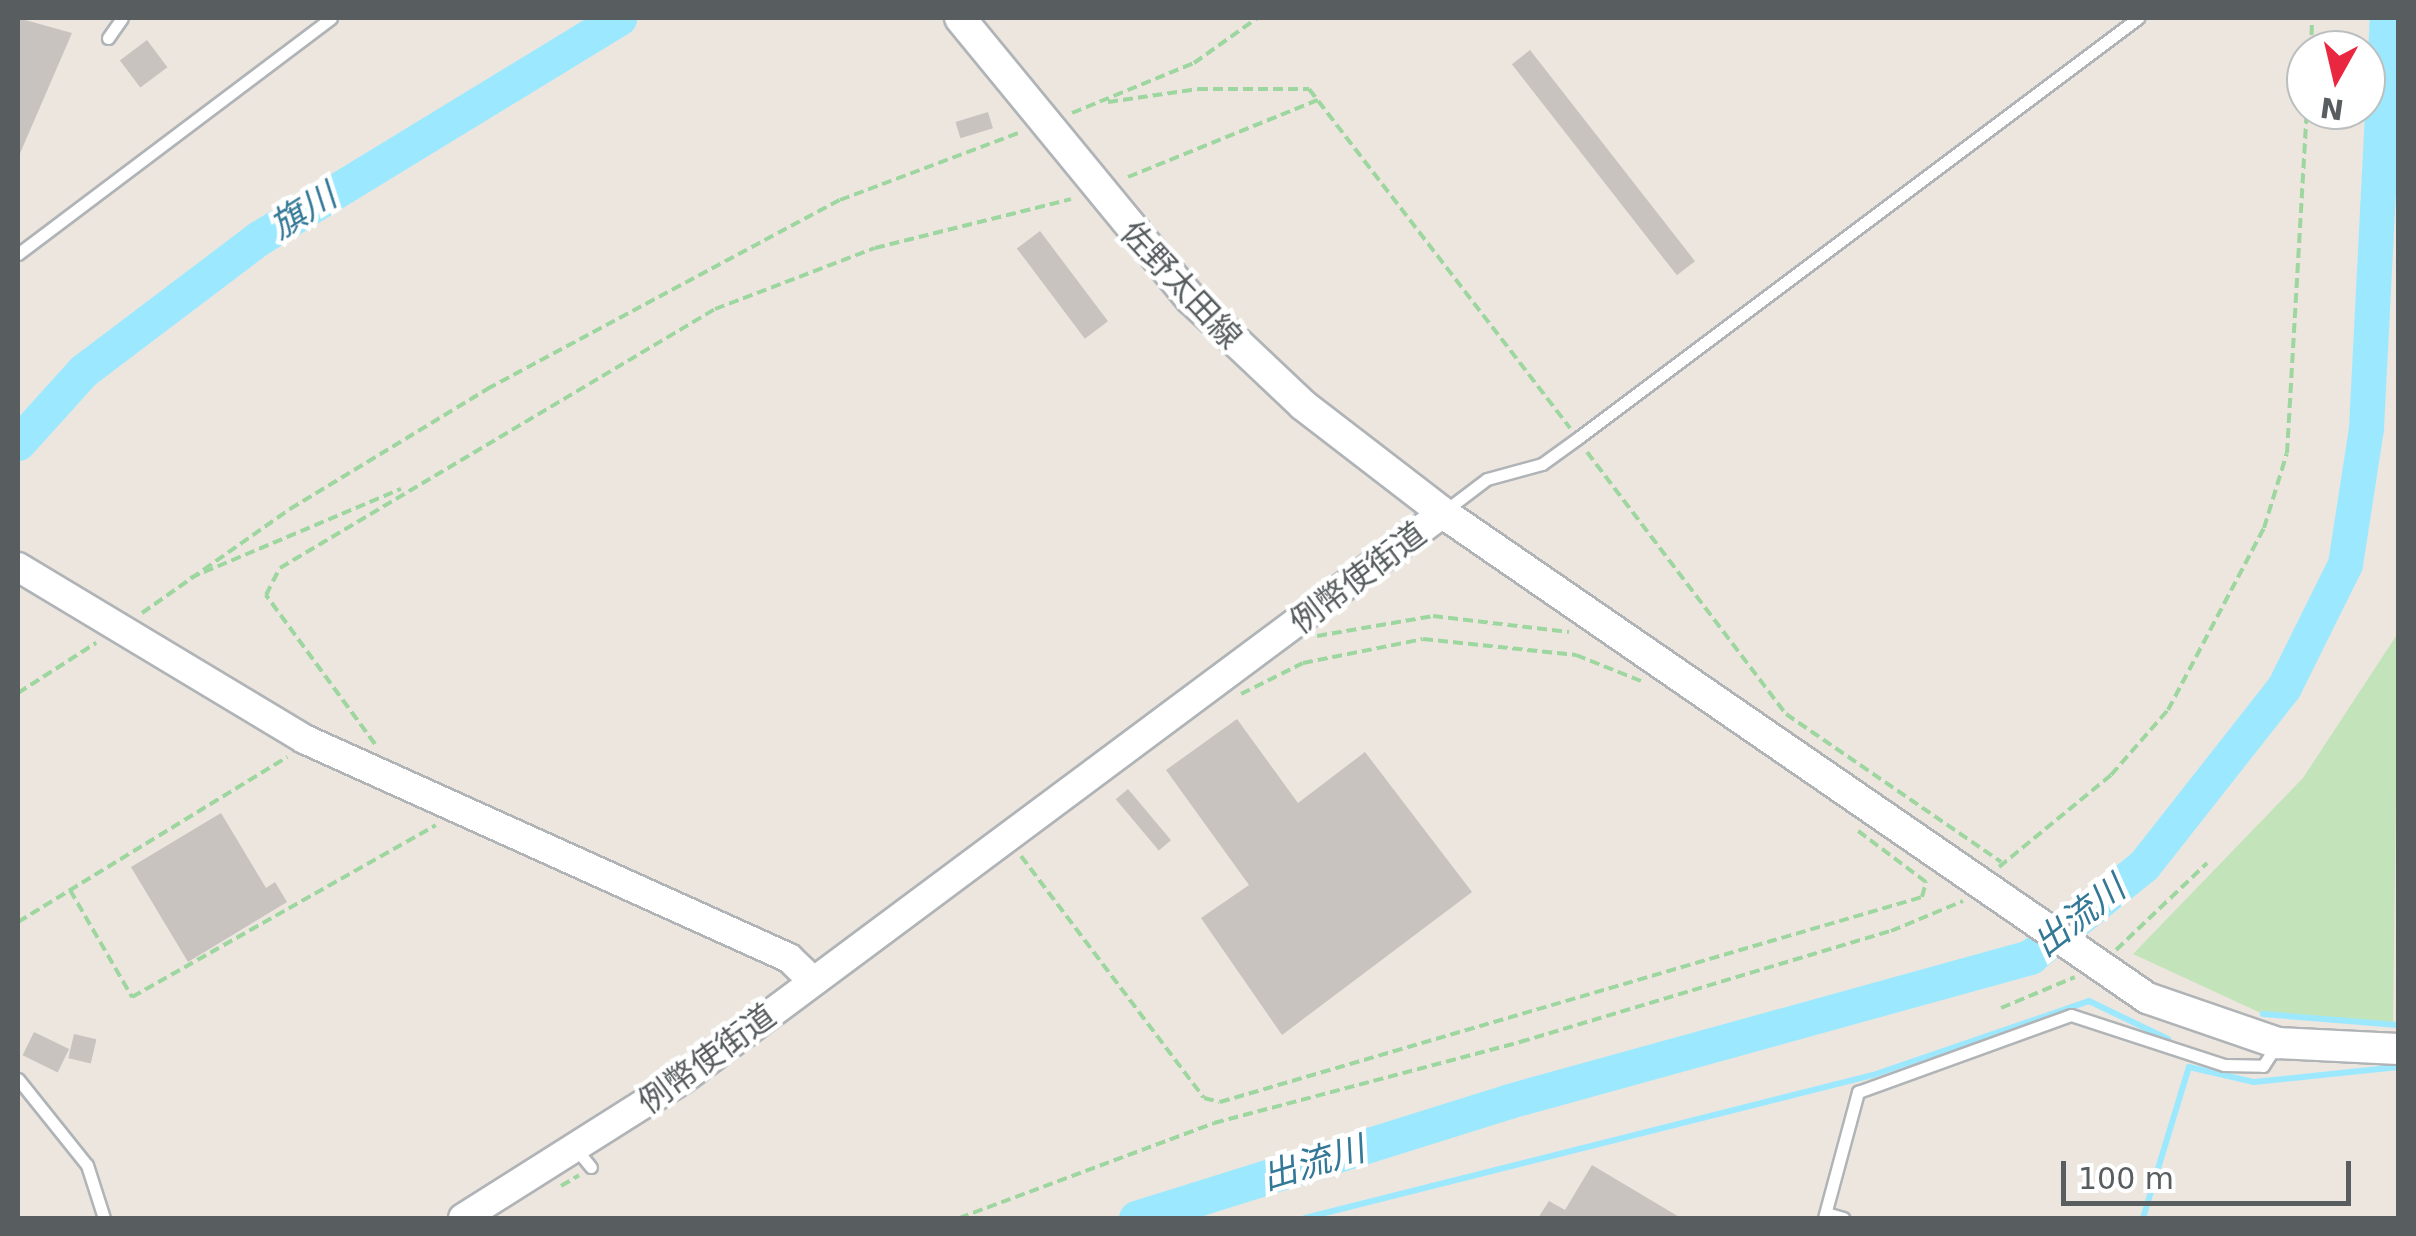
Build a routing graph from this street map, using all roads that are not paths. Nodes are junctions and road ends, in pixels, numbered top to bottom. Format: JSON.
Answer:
{"nodes":[{"id":1,"x":122,"y":18,"type":"edge"},
{"id":2,"x":331,"y":18,"type":"edge"},
{"id":3,"x":960,"y":18,"type":"edge"},
{"id":4,"x":2138,"y":18,"type":"edge"},
{"id":5,"x":108,"y":38,"type":"dead end"},
{"id":6,"x":18,"y":254,"type":"edge"},
{"id":7,"x":1442,"y":513,"type":"junction"},
{"id":8,"x":18,"y":567,"type":"edge"},
{"id":9,"x":813,"y":982,"type":"junction"},
{"id":10,"x":2278,"y":1043,"type":"junction"},
{"id":11,"x":2398,"y":1049,"type":"edge"},
{"id":12,"x":18,"y":1079,"type":"edge"},
{"id":13,"x":1825,"y":1216,"type":"edge"},
{"id":14,"x":104,"y":1218,"type":"edge"},
{"id":15,"x":463,"y":1218,"type":"edge"},
{"id":16,"x":1843,"y":1218,"type":"edge"}],
"edges":[{"from":1,"to":5,"type":"lane"},
{"from":2,"to":6,"type":"lane"},
{"from":3,"to":7,"type":"main road","name":"佐野太田線"},
{"from":4,"to":7,"type":"lane"},
{"from":7,"to":9,"type":"street","name":"例幣使街道"},
{"from":7,"to":10,"type":"main road","name":"例幣使街道"},
{"from":8,"to":9,"type":"street"},
{"from":9,"to":15,"type":"street","name":"例幣使街道"},
{"from":10,"to":11,"type":"main road","name":"例幣使街道"},
{"from":10,"to":13,"type":"lane"},
{"from":12,"to":14,"type":"lane"},
{"from":13,"to":16,"type":"lane"}]}
